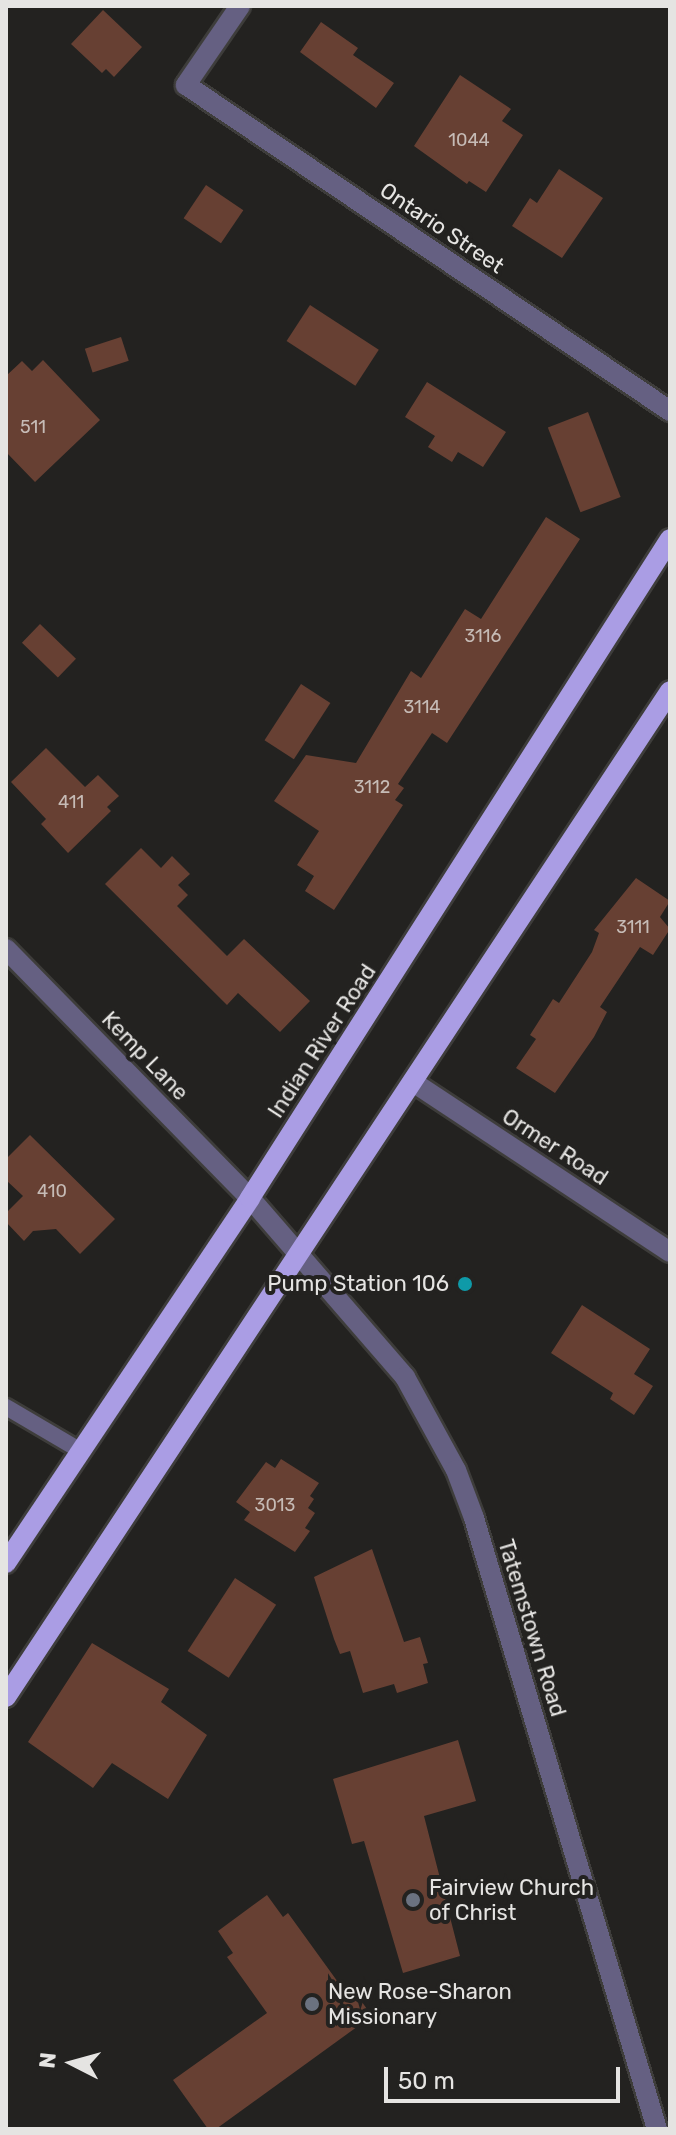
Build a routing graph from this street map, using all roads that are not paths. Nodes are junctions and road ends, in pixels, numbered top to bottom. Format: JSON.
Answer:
{"nodes":[{"id":1,"x":240,"y":6,"type":"edge"},
{"id":2,"x":670,"y":411,"type":"edge"},
{"id":3,"x":670,"y":539,"type":"edge"},
{"id":4,"x":670,"y":691,"type":"edge"},
{"id":5,"x":6,"y":949,"type":"edge"},
{"id":6,"x":413,"y":1082,"type":"junction"},
{"id":7,"x":250,"y":1198,"type":"junction"},
{"id":8,"x":670,"y":1252,"type":"edge"},
{"id":9,"x":301,"y":1254,"type":"junction"},
{"id":10,"x":6,"y":1407,"type":"edge"},
{"id":11,"x":81,"y":1451,"type":"junction"},
{"id":12,"x":6,"y":1563,"type":"edge"},
{"id":13,"x":6,"y":1697,"type":"edge"},
{"id":14,"x":657,"y":2129,"type":"edge"}],
"edges":[{"from":1,"to":2,"type":"street","name":"Ontario Street"},
{"from":3,"to":7,"type":"main road","name":"Indian River Road"},
{"from":4,"to":6,"type":"main road"},
{"from":5,"to":7,"type":"street","name":"Kemp Lane"},
{"from":6,"to":8,"type":"street","name":"Ormer Road"},
{"from":6,"to":9,"type":"main road"},
{"from":7,"to":9,"type":"street","name":"Tatemstown Road"},
{"from":7,"to":11,"type":"main road","name":"Indian River Road"},
{"from":9,"to":13,"type":"main road"},
{"from":9,"to":14,"type":"street","name":"Tatemstown Road"},
{"from":10,"to":11,"type":"lane"},
{"from":11,"to":12,"type":"main road","name":"Indian River Road"}]}
